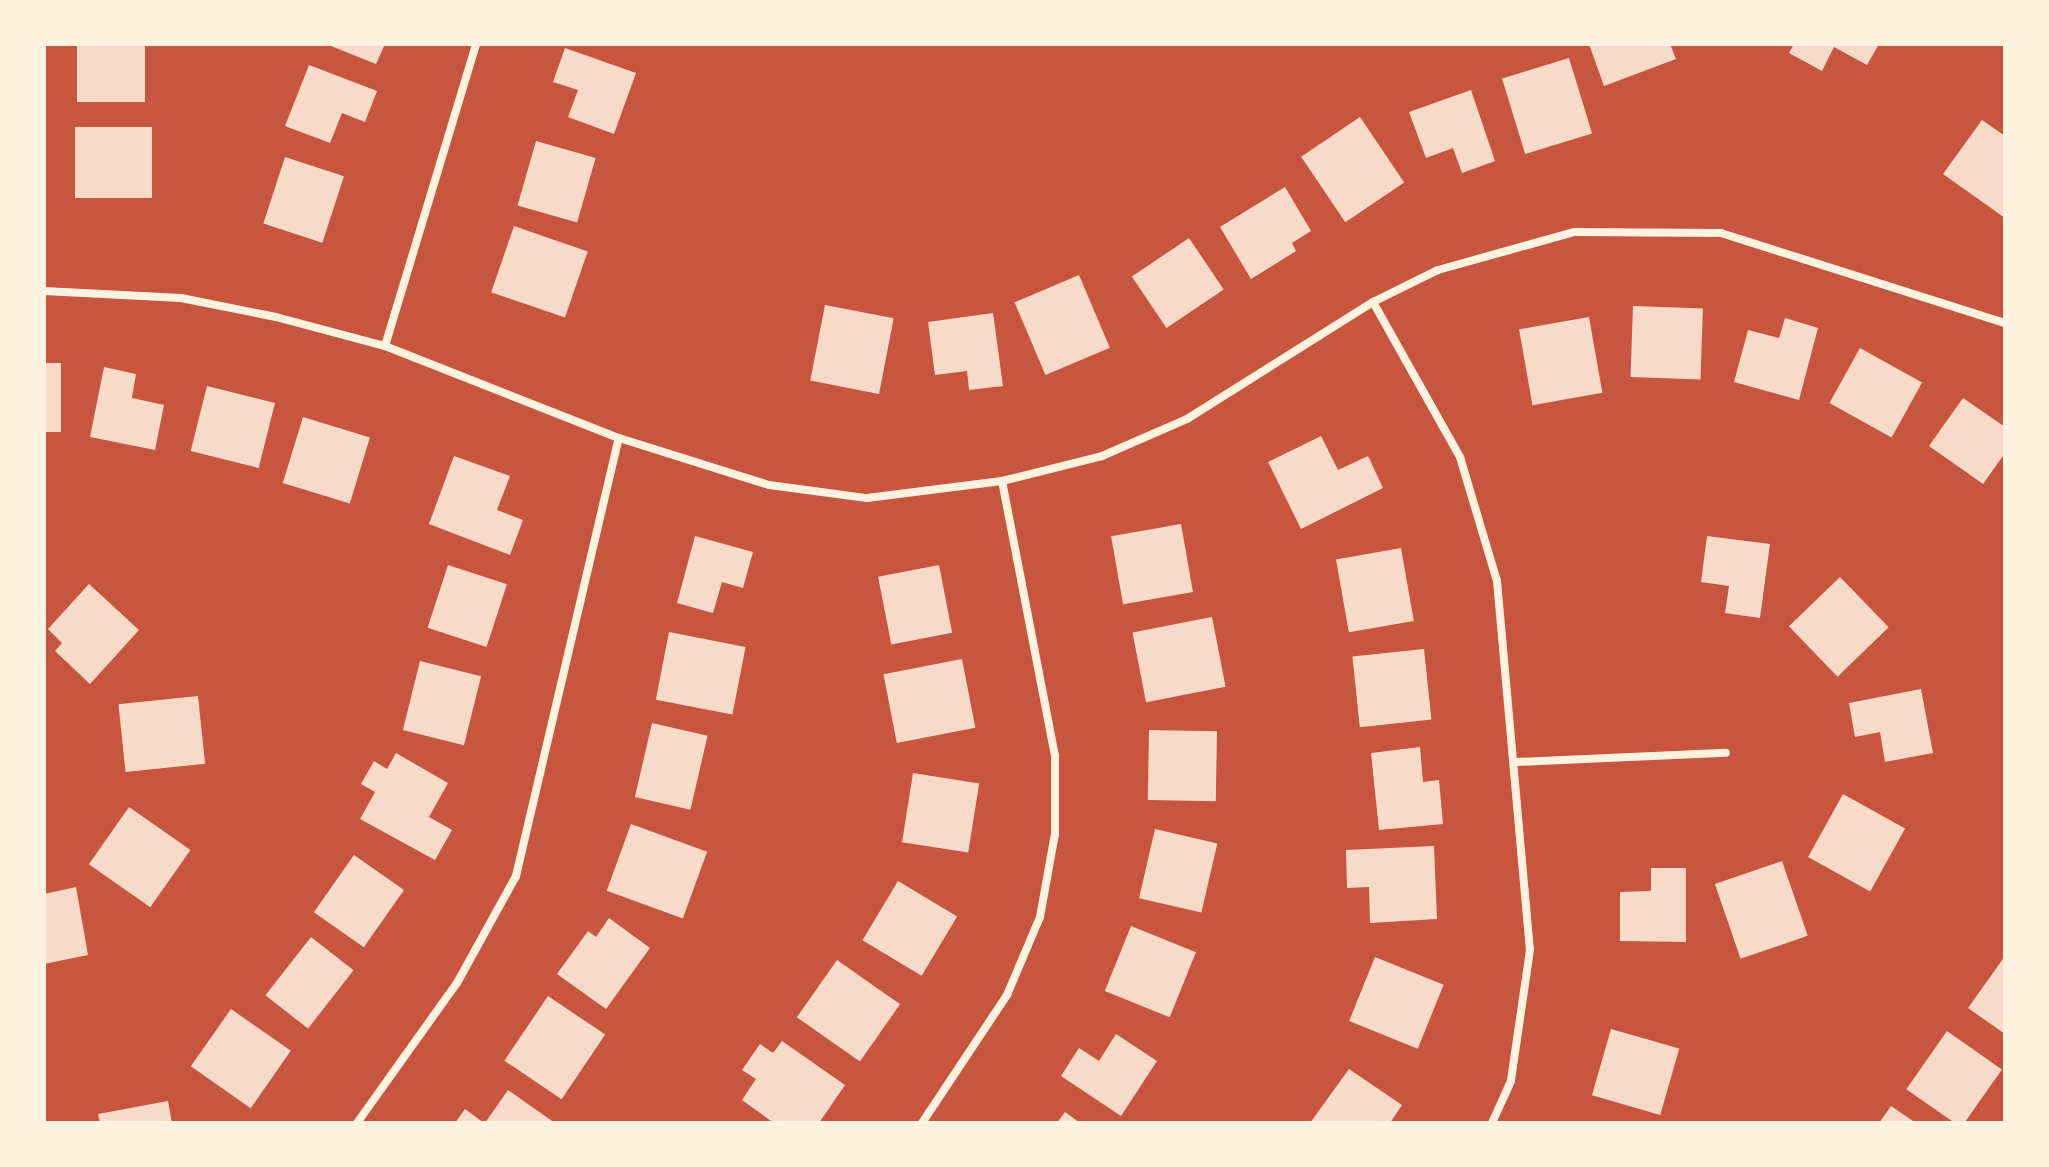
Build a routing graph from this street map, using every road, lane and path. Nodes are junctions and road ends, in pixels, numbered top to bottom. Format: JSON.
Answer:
{"nodes":[{"id":1,"x":476,"y":44,"type":"edge"},
{"id":2,"x":44,"y":291,"type":"edge"},
{"id":3,"x":1373,"y":302,"type":"junction"},
{"id":4,"x":2005,"y":323,"type":"edge"},
{"id":5,"x":385,"y":346,"type":"junction"},
{"id":6,"x":619,"y":438,"type":"junction"},
{"id":7,"x":1002,"y":481,"type":"junction"},
{"id":8,"x":1726,"y":753,"type":"dead end"},
{"id":9,"x":1516,"y":762,"type":"junction"},
{"id":10,"x":357,"y":1123,"type":"edge"},
{"id":11,"x":922,"y":1123,"type":"edge"},
{"id":12,"x":1492,"y":1123,"type":"edge"}],
"edges":[{"from":1,"to":5,"type":"street"},
{"from":2,"to":5,"type":"street"},
{"from":3,"to":4,"type":"street"},
{"from":3,"to":7,"type":"street"},
{"from":3,"to":9,"type":"street"},
{"from":5,"to":6,"type":"street"},
{"from":6,"to":7,"type":"street"},
{"from":6,"to":10,"type":"street"},
{"from":7,"to":11,"type":"street"},
{"from":8,"to":9,"type":"street"},
{"from":9,"to":12,"type":"street"}]}
